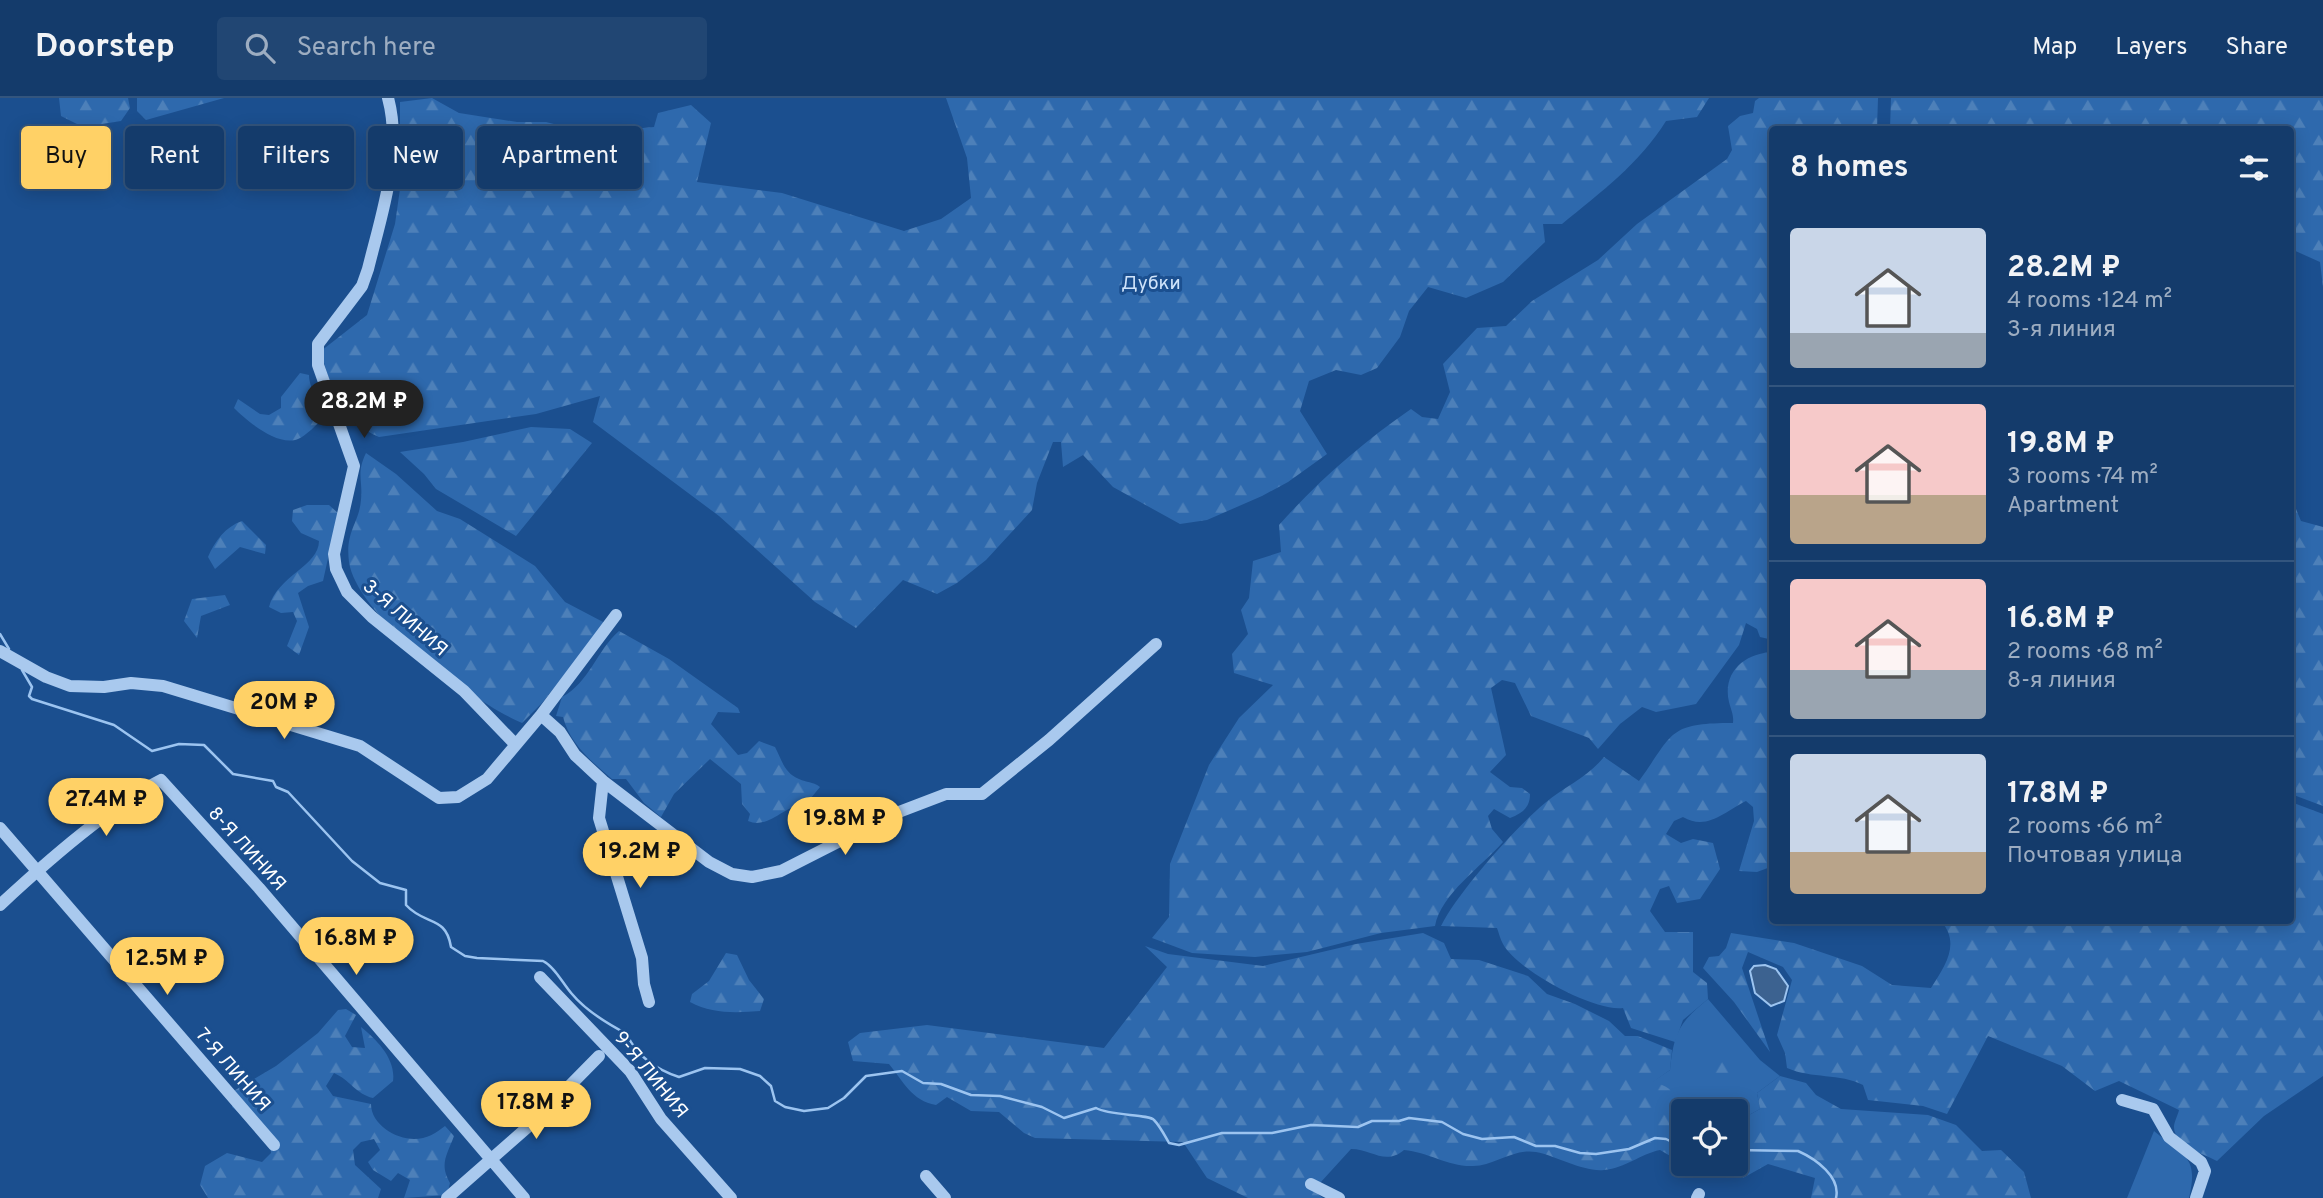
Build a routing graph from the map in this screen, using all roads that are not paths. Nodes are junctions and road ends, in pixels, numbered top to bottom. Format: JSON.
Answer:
{"nodes":[{"id":1,"x":388,"y":98,"type":"edge"},
{"id":2,"x":616,"y":615,"type":"dead end"},
{"id":3,"x":1156,"y":644,"type":"dead end"},
{"id":4,"x":10,"y":656,"type":"edge"},
{"id":5,"x":541,"y":715,"type":"junction"},
{"id":6,"x":514,"y":744,"type":"junction"},
{"id":7,"x":603,"y":781,"type":"junction"},
{"id":8,"x":0,"y":828,"type":"edge"},
{"id":9,"x":35,"y":872,"type":"junction"},
{"id":10,"x":0,"y":905,"type":"edge"},
{"id":11,"x":540,"y":977,"type":"dead end"},
{"id":12,"x":649,"y":1002,"type":"dead end"},
{"id":13,"x":599,"y":1056,"type":"dead end"},
{"id":14,"x":2122,"y":1100,"type":"dead end"},
{"id":15,"x":274,"y":1144,"type":"dead end"},
{"id":16,"x":491,"y":1159,"type":"junction"},
{"id":17,"x":926,"y":1176,"type":"dead end"},
{"id":18,"x":1311,"y":1184,"type":"dead end"},
{"id":19,"x":447,"y":1198,"type":"edge"},
{"id":20,"x":524,"y":1198,"type":"edge"},
{"id":21,"x":731,"y":1198,"type":"edge"},
{"id":22,"x":945,"y":1198,"type":"edge"},
{"id":23,"x":1339,"y":1198,"type":"edge"},
{"id":24,"x":2196,"y":1198,"type":"edge"}],
"edges":[{"from":1,"to":6,"type":"street","name":"3-Я ЛИНИЯ"},
{"from":2,"to":5,"type":"street"},
{"from":3,"to":7,"type":"street"},
{"from":4,"to":6,"type":"street"},
{"from":5,"to":6,"type":"street"},
{"from":5,"to":7,"type":"street"},
{"from":7,"to":12,"type":"street"},
{"from":8,"to":9,"type":"street","name":"7-Я ЛИНИЯ"},
{"from":9,"to":10,"type":"street"},
{"from":9,"to":15,"type":"street","name":"7-Я ЛИНИЯ"},
{"from":9,"to":16,"type":"street","name":"8-Я ЛИНИЯ"},
{"from":11,"to":21,"type":"street","name":"9-Я ЛИНИЯ"},
{"from":13,"to":16,"type":"street"},
{"from":14,"to":24,"type":"street"},
{"from":16,"to":19,"type":"street"},
{"from":16,"to":20,"type":"street","name":"8-Я ЛИНИЯ"},
{"from":17,"to":22,"type":"street"},
{"from":18,"to":23,"type":"street"}]}
